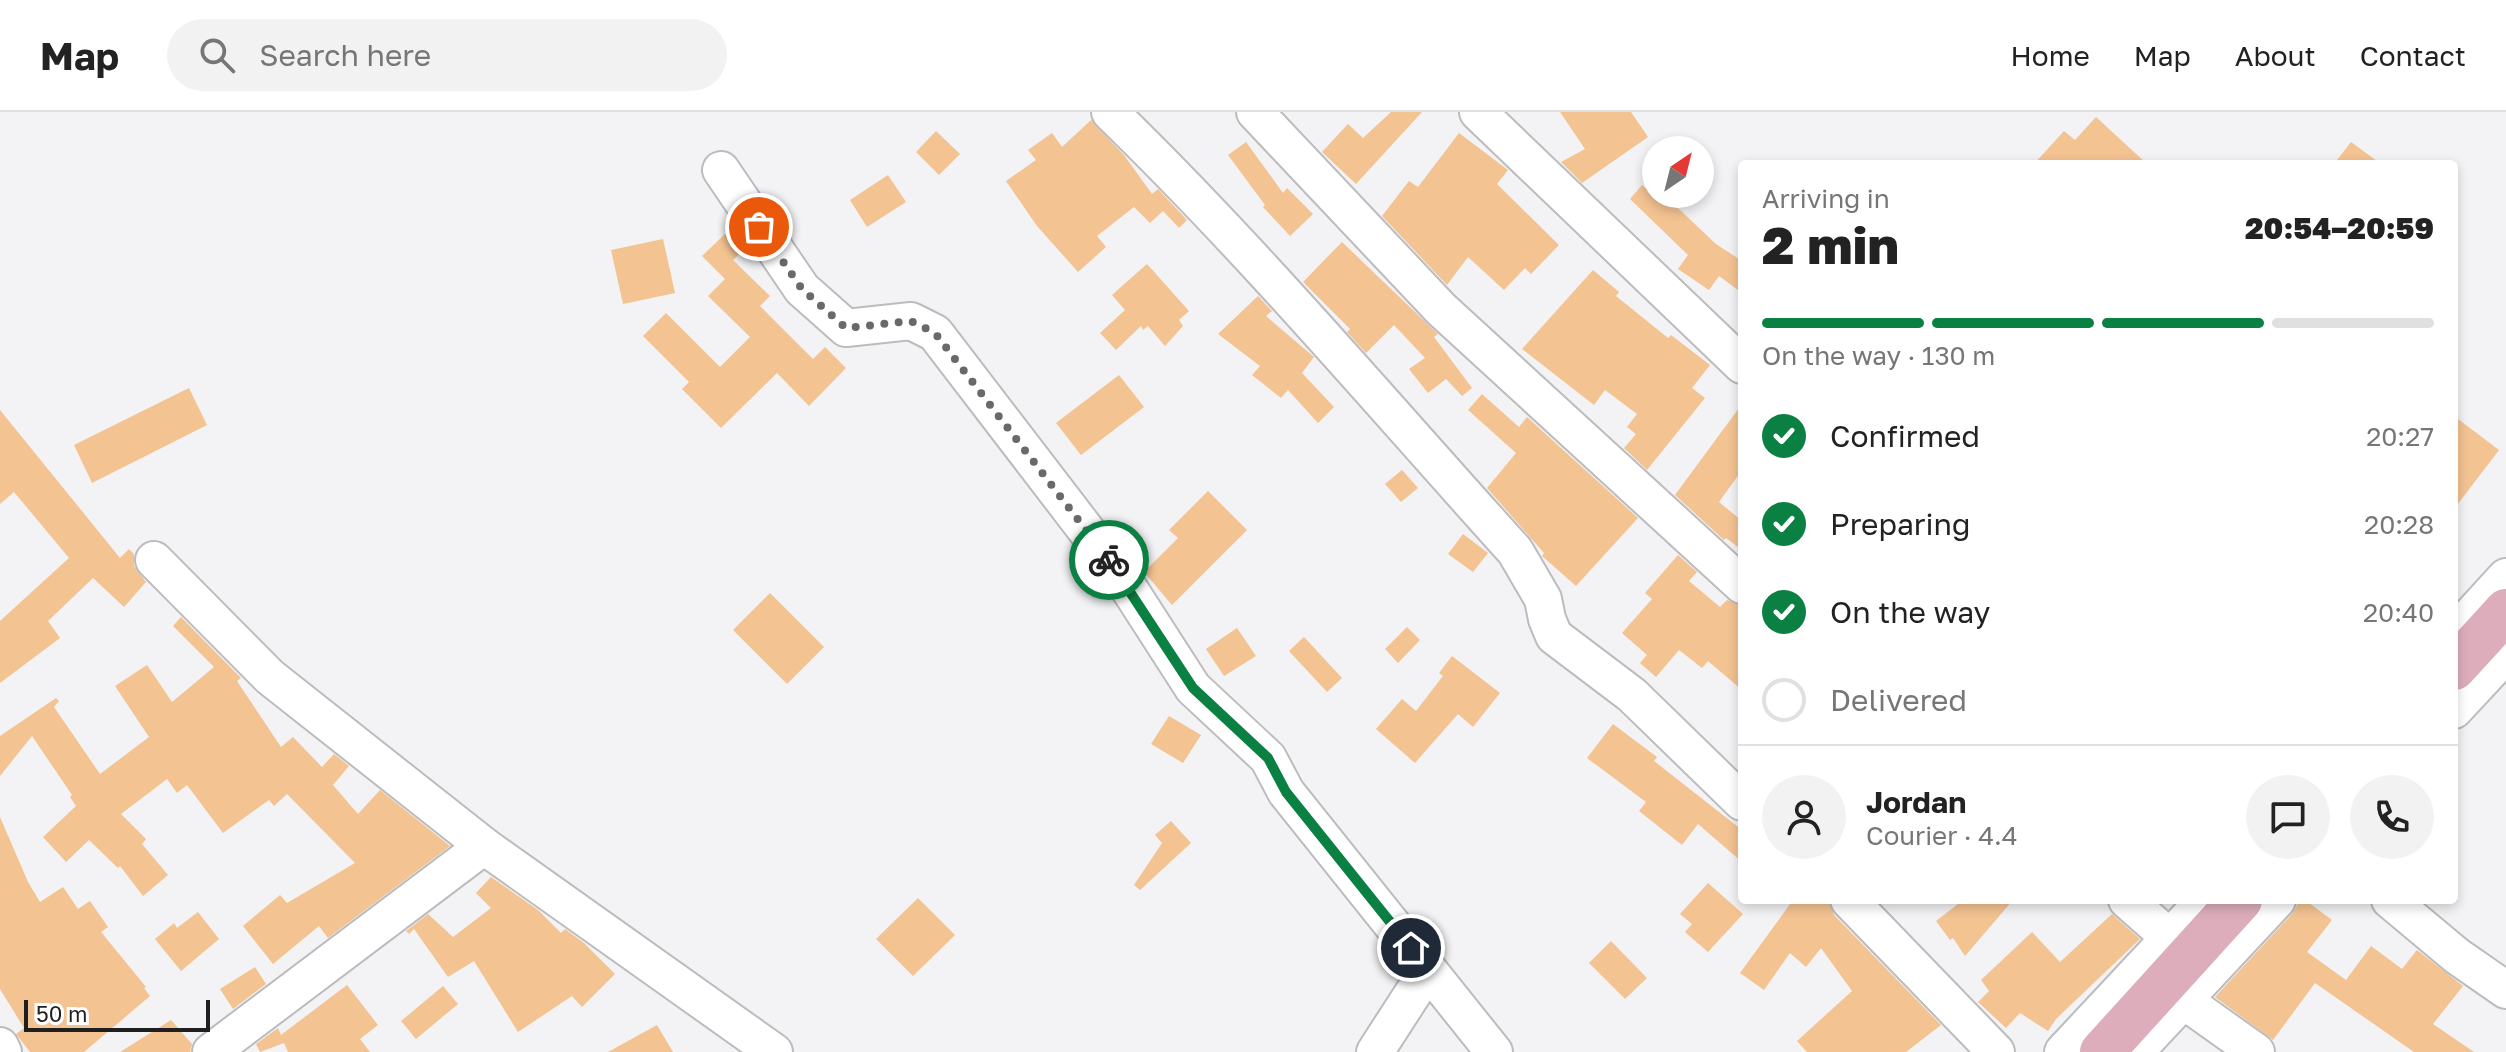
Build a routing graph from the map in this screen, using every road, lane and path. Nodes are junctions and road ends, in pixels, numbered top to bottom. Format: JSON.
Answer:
{"nodes":[{"id":1,"x":1110,"y":112,"type":"edge"},
{"id":2,"x":1255,"y":112,"type":"edge"},
{"id":3,"x":1478,"y":112,"type":"edge"},
{"id":4,"x":721,"y":170,"type":"dead end"},
{"id":5,"x":1738,"y":361,"type":"edge"},
{"id":6,"x":154,"y":560,"type":"dead end"},
{"id":7,"x":2506,"y":577,"type":"edge"},
{"id":8,"x":1738,"y":581,"type":"edge"},
{"id":9,"x":2506,"y":611,"type":"edge"},
{"id":10,"x":2458,"y":630,"type":"edge"},
{"id":11,"x":2506,"y":654,"type":"edge"},
{"id":12,"x":2458,"y":664,"type":"edge"},
{"id":13,"x":2458,"y":706,"type":"edge"},
{"id":14,"x":1738,"y":798,"type":"edge"},
{"id":15,"x":484,"y":846,"type":"junction"},
{"id":16,"x":1853,"y":904,"type":"edge"},
{"id":17,"x":2132,"y":904,"type":"edge"},
{"id":18,"x":2201,"y":904,"type":"edge"},
{"id":19,"x":2236,"y":904,"type":"edge"},
{"id":20,"x":2273,"y":904,"type":"edge"},
{"id":21,"x":2395,"y":904,"type":"edge"},
{"id":22,"x":2170,"y":938,"type":"junction"},
{"id":23,"x":1428,"y":970,"type":"junction"},
{"id":24,"x":2506,"y":990,"type":"edge"},
{"id":25,"x":2183,"y":1000,"type":"junction"},
{"id":26,"x":0,"y":1046,"type":"edge"},
{"id":27,"x":3,"y":1052,"type":"edge"},
{"id":28,"x":211,"y":1052,"type":"edge"},
{"id":29,"x":774,"y":1052,"type":"edge"},
{"id":30,"x":1375,"y":1052,"type":"edge"},
{"id":31,"x":1494,"y":1052,"type":"edge"},
{"id":32,"x":1996,"y":1052,"type":"edge"},
{"id":33,"x":2063,"y":1052,"type":"edge"},
{"id":34,"x":2102,"y":1052,"type":"edge"},
{"id":35,"x":2135,"y":1052,"type":"edge"},
{"id":36,"x":2256,"y":1052,"type":"edge"}],
"edges":[{"from":1,"to":14,"type":"street"},
{"from":2,"to":8,"type":"street"},
{"from":3,"to":5,"type":"street"},
{"from":4,"to":23,"type":"street"},
{"from":6,"to":15,"type":"street"},
{"from":7,"to":10,"type":"street"},
{"from":9,"to":12,"type":"main road"},
{"from":11,"to":13,"type":"street"},
{"from":15,"to":28,"type":"street"},
{"from":15,"to":29,"type":"street"},
{"from":16,"to":32,"type":"street"},
{"from":17,"to":22,"type":"street"},
{"from":18,"to":22,"type":"street"},
{"from":19,"to":34,"type":"main road"},
{"from":20,"to":25,"type":"street"},
{"from":21,"to":24,"type":"street"},
{"from":22,"to":33,"type":"street"},
{"from":23,"to":30,"type":"street"},
{"from":23,"to":31,"type":"street"},
{"from":25,"to":35,"type":"street"},
{"from":25,"to":36,"type":"street"},
{"from":26,"to":27,"type":"street"}]}
